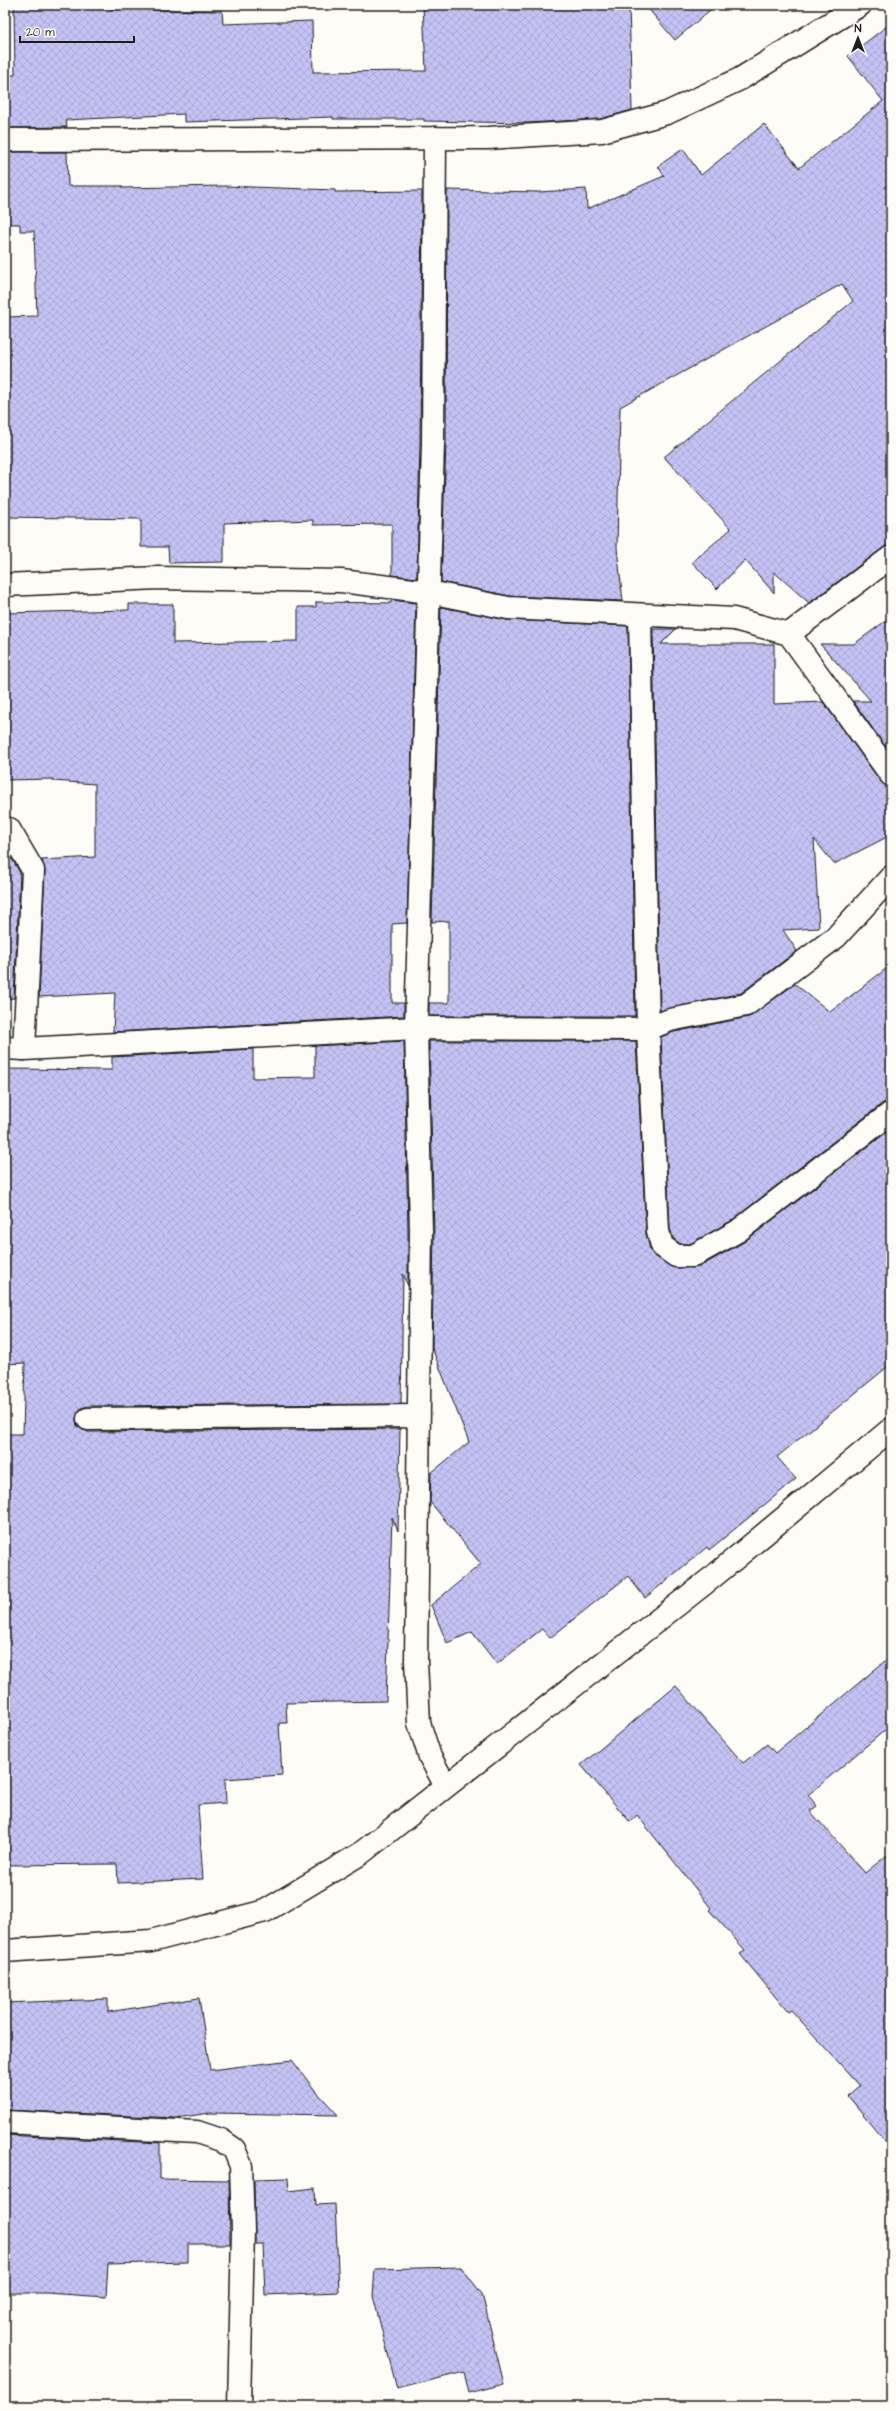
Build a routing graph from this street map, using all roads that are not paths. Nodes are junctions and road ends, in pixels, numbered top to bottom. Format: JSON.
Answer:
{"nodes":[{"id":1,"x":860,"y":5,"type":"edge"},
{"id":2,"x":435,"y":138,"type":"junction"},
{"id":3,"x":5,"y":140,"type":"edge"},
{"id":4,"x":891,"y":557,"type":"edge"},
{"id":5,"x":5,"y":585,"type":"edge"},
{"id":6,"x":429,"y":592,"type":"junction"},
{"id":7,"x":640,"y":616,"type":"junction"},
{"id":8,"x":789,"y":634,"type":"junction"},
{"id":9,"x":891,"y":775,"type":"edge"},
{"id":10,"x":5,"y":829,"type":"edge"},
{"id":11,"x":891,"y":877,"type":"edge"},
{"id":12,"x":416,"y":1028,"type":"junction"},
{"id":13,"x":648,"y":1029,"type":"junction"},
{"id":14,"x":14,"y":1049,"type":"edge"},
{"id":15,"x":891,"y":1112,"type":"edge"},
{"id":16,"x":418,"y":1416,"type":"junction"},
{"id":17,"x":88,"y":1418,"type":"dead end"},
{"id":18,"x":891,"y":1429,"type":"edge"},
{"id":19,"x":446,"y":1786,"type":"junction"},
{"id":20,"x":5,"y":1951,"type":"edge"},
{"id":21,"x":5,"y":2122,"type":"edge"},
{"id":22,"x":239,"y":2406,"type":"edge"}],
"edges":[{"from":1,"to":2,"type":"street"},
{"from":2,"to":3,"type":"street"},
{"from":2,"to":6,"type":"street"},
{"from":4,"to":8,"type":"street"},
{"from":5,"to":6,"type":"street"},
{"from":6,"to":7,"type":"street"},
{"from":6,"to":12,"type":"street"},
{"from":7,"to":8,"type":"street"},
{"from":7,"to":13,"type":"street"},
{"from":8,"to":9,"type":"street"},
{"from":10,"to":14,"type":"street"},
{"from":11,"to":13,"type":"street"},
{"from":12,"to":13,"type":"street"},
{"from":12,"to":14,"type":"street"},
{"from":12,"to":16,"type":"street"},
{"from":13,"to":15,"type":"street"},
{"from":16,"to":17,"type":"street"},
{"from":16,"to":19,"type":"street"},
{"from":18,"to":19,"type":"street"},
{"from":19,"to":20,"type":"street"},
{"from":21,"to":22,"type":"street"}]}
